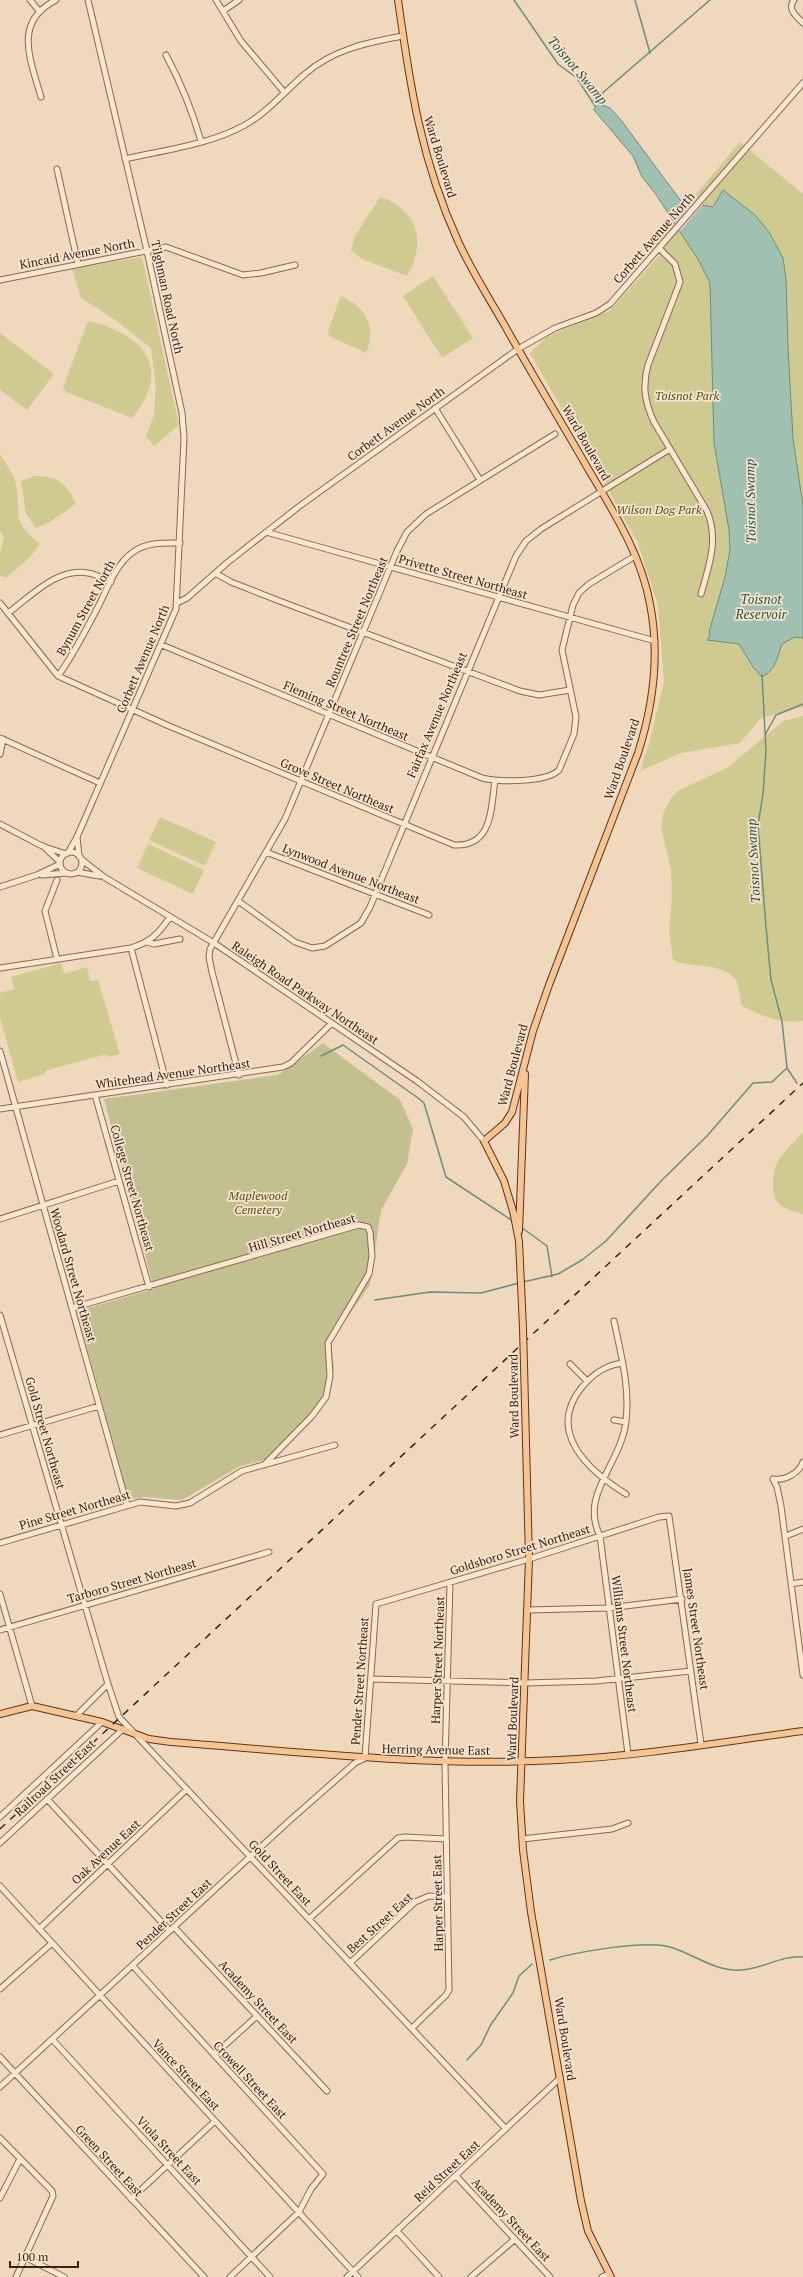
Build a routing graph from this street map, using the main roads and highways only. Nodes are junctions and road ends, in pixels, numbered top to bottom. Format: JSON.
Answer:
{"nodes":[{"id":1,"x":398,"y":0,"type":"edge"},
{"id":2,"x":527,"y":1056,"type":"junction"},
{"id":3,"x":519,"y":1241,"type":"junction"},
{"id":4,"x":0,"y":1714,"type":"edge"},
{"id":5,"x":803,"y":1731,"type":"edge"},
{"id":6,"x":522,"y":1762,"type":"junction"},
{"id":7,"x":610,"y":2276,"type":"edge"}],
"edges":[{"from":1,"to":2,"type":"main road","name":"Ward Boulevard"},
{"from":2,"to":3,"type":"main road"},
{"from":2,"to":3,"type":"main road","name":"Ward Boulevard"},
{"from":3,"to":6,"type":"main road","name":"Ward Boulevard","bridge":true},
{"from":4,"to":6,"type":"main road","name":"Herring Avenue East"},
{"from":5,"to":6,"type":"main road","name":"Herring Avenue East"},
{"from":6,"to":7,"type":"main road","name":"Ward Boulevard"}]}
